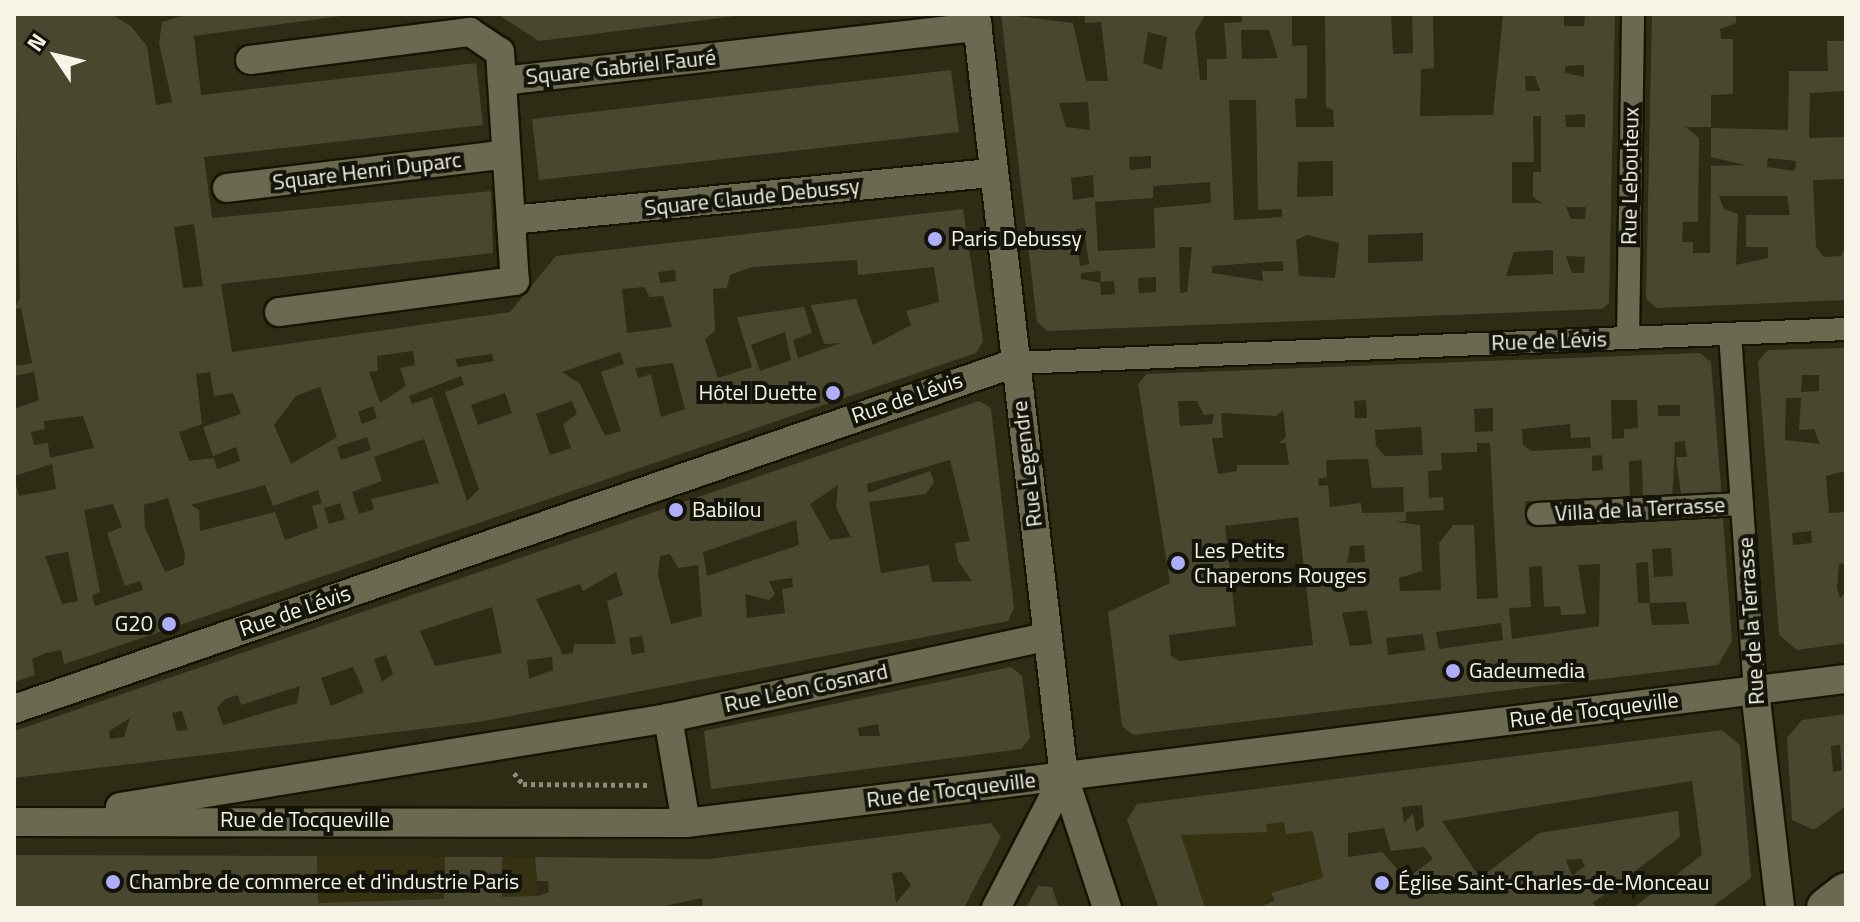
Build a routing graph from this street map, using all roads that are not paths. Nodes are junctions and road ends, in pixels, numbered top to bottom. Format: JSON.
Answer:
{"nodes":[{"id":1,"x":1633,"y":14,"type":"edge"},
{"id":2,"x":977,"y":21,"type":"edge"},
{"id":3,"x":250,"y":60,"type":"dead end"},
{"id":4,"x":502,"y":81,"type":"junction"},
{"id":5,"x":506,"y":154,"type":"junction"},
{"id":6,"x":994,"y":173,"type":"junction"},
{"id":7,"x":227,"y":188,"type":"dead end"},
{"id":8,"x":511,"y":220,"type":"junction"},
{"id":9,"x":279,"y":312,"type":"dead end"},
{"id":10,"x":1846,"y":329,"type":"edge"},
{"id":11,"x":1730,"y":334,"type":"junction"},
{"id":12,"x":1628,"y":338,"type":"junction"},
{"id":13,"x":1015,"y":363,"type":"junction"},
{"id":14,"x":1742,"y":504,"type":"junction"},
{"id":15,"x":1538,"y":514,"type":"dead end"},
{"id":16,"x":1047,"y":637,"type":"junction"},
{"id":17,"x":1846,"y":679,"type":"edge"},
{"id":18,"x":1755,"y":691,"type":"junction"},
{"id":19,"x":14,"y":709,"type":"edge"},
{"id":20,"x":668,"y":718,"type":"junction"},
{"id":21,"x":1064,"y":777,"type":"junction"},
{"id":22,"x":52,"y":819,"type":"junction"},
{"id":23,"x":14,"y":822,"type":"edge"},
{"id":24,"x":686,"y":823,"type":"junction"},
{"id":25,"x":1846,"y":893,"type":"edge"},
{"id":26,"x":996,"y":908,"type":"edge"},
{"id":27,"x":1107,"y":908,"type":"edge"},
{"id":28,"x":1780,"y":908,"type":"edge"},
{"id":29,"x":1827,"y":908,"type":"edge"}],
"edges":[{"from":1,"to":12,"type":"street","name":"Rue Lebouteux"},
{"from":2,"to":4,"type":"street","name":"Square Gabriel Fauré"},
{"from":2,"to":6,"type":"street","name":"Rue Legendre"},
{"from":3,"to":4,"type":"street","name":"Square Gabriel Fauré"},
{"from":4,"to":5,"type":"street"},
{"from":5,"to":7,"type":"street","name":"Square Henri Duparc"},
{"from":5,"to":8,"type":"street"},
{"from":6,"to":8,"type":"street","name":"Square Claude Debussy"},
{"from":6,"to":13,"type":"street","name":"Rue Legendre"},
{"from":8,"to":9,"type":"street"},
{"from":10,"to":11,"type":"street","name":"Rue de Lévis"},
{"from":11,"to":12,"type":"street","name":"Rue de Lévis"},
{"from":11,"to":14,"type":"street","name":"Rue de la Terrasse"},
{"from":12,"to":13,"type":"street","name":"Rue de Lévis"},
{"from":13,"to":16,"type":"street","name":"Rue Legendre"},
{"from":13,"to":19,"type":"street","name":"Rue de Lévis"},
{"from":14,"to":15,"type":"street","name":"Villa de la Terrasse"},
{"from":14,"to":18,"type":"street","name":"Rue de la Terrasse"},
{"from":16,"to":20,"type":"street","name":"Rue Léon Cosnard"},
{"from":16,"to":21,"type":"street","name":"Rue Legendre"},
{"from":17,"to":18,"type":"street","name":"Rue de Tocqueville"},
{"from":18,"to":21,"type":"street","name":"Rue de Tocqueville"},
{"from":18,"to":28,"type":"street","name":"Rue de la Terrasse"},
{"from":20,"to":22,"type":"street","name":"Rue de Tocqueville"},
{"from":20,"to":24,"type":"street"},
{"from":21,"to":24,"type":"street","name":"Rue de Tocqueville"},
{"from":21,"to":26,"type":"street"},
{"from":21,"to":27,"type":"street","name":"Rue Legendre"},
{"from":22,"to":23,"type":"street","name":"Rue de Tocqueville"},
{"from":22,"to":24,"type":"street","name":"Rue de Tocqueville"},
{"from":25,"to":29,"type":"main road"}]}
